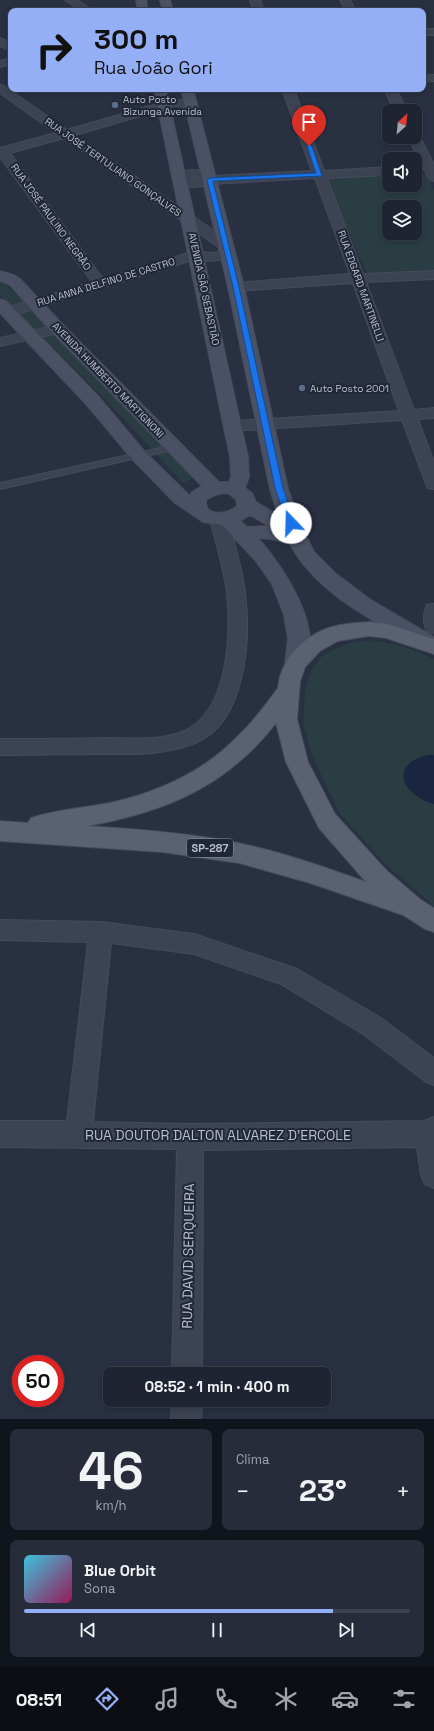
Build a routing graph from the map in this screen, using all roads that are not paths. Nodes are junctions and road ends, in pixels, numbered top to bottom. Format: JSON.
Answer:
{"nodes":[{"id":1,"x":70,"y":0,"type":"edge"},
{"id":2,"x":84,"y":8,"type":"edge"},
{"id":3,"x":0,"y":88,"type":"edge"},
{"id":4,"x":161,"y":92,"type":"edge"},
{"id":5,"x":289,"y":92,"type":"edge"},
{"id":6,"x":392,"y":92,"type":"edge"},
{"id":7,"x":189,"y":97,"type":"edge"},
{"id":8,"x":398,"y":104,"type":"edge"},
{"id":9,"x":164,"y":106,"type":"junction"},
{"id":10,"x":66,"y":134,"type":"junction"},
{"id":11,"x":418,"y":144,"type":"edge"},
{"id":12,"x":1,"y":151,"type":"edge"},
{"id":13,"x":382,"y":171,"type":"edge"},
{"id":14,"x":422,"y":171,"type":"edge"},
{"id":15,"x":433,"y":172,"type":"edge"},
{"id":16,"x":320,"y":174,"type":"junction"},
{"id":17,"x":179,"y":179,"type":"junction"},
{"id":18,"x":210,"y":180,"type":"junction"},
{"id":19,"x":190,"y":220,"type":"junction"},
{"id":20,"x":227,"y":250,"type":"junction"},
{"id":21,"x":195,"y":255,"type":"junction"},
{"id":22,"x":434,"y":275,"type":"edge"},
{"id":23,"x":0,"y":276,"type":"edge"},
{"id":24,"x":358,"y":278,"type":"junction"},
{"id":25,"x":100,"y":284,"type":"junction"},
{"id":26,"x":236,"y":287,"type":"junction"},
{"id":27,"x":35,"y":304,"type":"junction"},
{"id":28,"x":4,"y":308,"type":"edge"},
{"id":29,"x":58,"y":329,"type":"junction"},
{"id":30,"x":31,"y":336,"type":"junction"},
{"id":31,"x":0,"y":342,"type":"edge"},
{"id":32,"x":241,"y":385,"type":"junction"},
{"id":33,"x":434,"y":413,"type":"edge"},
{"id":34,"x":408,"y":414,"type":"junction"},
{"id":35,"x":265,"y":423,"type":"junction"},
{"id":36,"x":233,"y":426,"type":"junction"},
{"id":37,"x":174,"y":447,"type":"junction"},
{"id":38,"x":139,"y":456,"type":"junction"},
{"id":39,"x":434,"y":484,"type":"edge"},
{"id":40,"x":0,"y":486,"type":"edge"},
{"id":41,"x":214,"y":488,"type":"junction"},
{"id":42,"x":235,"y":489,"type":"junction"},
{"id":43,"x":247,"y":505,"type":"junction"},
{"id":44,"x":216,"y":517,"type":"junction"},
{"id":45,"x":243,"y":534,"type":"junction"},
{"id":46,"x":297,"y":537,"type":"junction"},
{"id":47,"x":434,"y":610,"type":"edge"},
{"id":48,"x":433,"y":639,"type":"edge"},
{"id":49,"x":296,"y":663,"type":"junction"},
{"id":50,"x":288,"y":690,"type":"junction"},
{"id":51,"x":0,"y":747,"type":"edge"},
{"id":52,"x":0,"y":831,"type":"edge"},
{"id":53,"x":412,"y":908,"type":"junction"},
{"id":54,"x":434,"y":922,"type":"edge"},
{"id":55,"x":0,"y":930,"type":"edge"},
{"id":56,"x":101,"y":932,"type":"junction"},
{"id":57,"x":434,"y":1073,"type":"edge"},
{"id":58,"x":432,"y":1132,"type":"edge"},
{"id":59,"x":0,"y":1134,"type":"edge"},
{"id":60,"x":79,"y":1134,"type":"junction"},
{"id":61,"x":190,"y":1137,"type":"junction"},
{"id":62,"x":434,"y":1175,"type":"edge"},
{"id":63,"x":187,"y":1367,"type":"edge"},
{"id":64,"x":187,"y":1407,"type":"edge"},
{"id":65,"x":186,"y":1419,"type":"edge"}],
"edges":[{"from":1,"to":2,"type":"street"},
{"from":3,"to":10,"type":"street","name":"RUA JOSÉ TERTULIANO GONÇALVES"},
{"from":4,"to":9,"type":"main road","name":"AVENIDA SÃO SEBASTIÃO"},
{"from":5,"to":16,"type":"street","name":"RUA EDGARD MARTINELLI"},
{"from":6,"to":8,"type":"street"},
{"from":7,"to":9,"type":"street"},
{"from":7,"to":18,"type":"main road","name":"AVENIDA SÃO SEBASTIÃO"},
{"from":9,"to":10,"type":"street"},
{"from":9,"to":17,"type":"main road","name":"AVENIDA SÃO SEBASTIÃO"},
{"from":10,"to":12,"type":"street"},
{"from":10,"to":19,"type":"street","name":"RUA JOSÉ TERTULIANO GONÇALVES"},
{"from":11,"to":15,"type":"street"},
{"from":12,"to":25,"type":"street","name":"RUA JOSÉ PAULINO NEGRÃO"},
{"from":13,"to":16,"type":"street"},
{"from":14,"to":15,"type":"street"},
{"from":16,"to":18,"type":"street"},
{"from":16,"to":24,"type":"street","name":"RUA EDGARD MARTINELLI"},
{"from":17,"to":18,"type":"street"},
{"from":17,"to":19,"type":"main road","name":"AVENIDA SÃO SEBASTIÃO"},
{"from":18,"to":20,"type":"main road","name":"AVENIDA SÃO SEBASTIÃO"},
{"from":19,"to":20,"type":"street","name":"RUA JOSÉ TERTULIANO GONÇALVES"},
{"from":19,"to":21,"type":"main road","name":"AVENIDA SÃO SEBASTIÃO"},
{"from":20,"to":21,"type":"street","name":"RUA ANNA DELFINO DE CASTRO"},
{"from":20,"to":26,"type":"main road","name":"AVENIDA SÃO SEBASTIÃO"},
{"from":21,"to":25,"type":"street","name":"RUA ANNA DELFINO DE CASTRO"},
{"from":21,"to":32,"type":"main road","name":"AVENIDA SÃO SEBASTIÃO"},
{"from":22,"to":24,"type":"street"},
{"from":23,"to":27,"type":"main road","name":"AVENIDA HUMBERTO MARTIGNONI"},
{"from":24,"to":26,"type":"street"},
{"from":24,"to":34,"type":"street","name":"RUA EDGARD MARTINELLI"},
{"from":25,"to":27,"type":"street","name":"RUA ANNA DELFINO DE CASTRO"},
{"from":26,"to":32,"type":"main road","name":"AVENIDA SÃO SEBASTIÃO"},
{"from":27,"to":28,"type":"street","name":"RUA ANNA DELFINO DE CASTRO"},
{"from":27,"to":29,"type":"main road","name":"AVENIDA HUMBERTO MARTIGNONI"},
{"from":28,"to":30,"type":"main road"},
{"from":29,"to":30,"type":"street"},
{"from":29,"to":37,"type":"main road","name":"AVENIDA HUMBERTO MARTIGNONI"},
{"from":30,"to":31,"type":"street"},
{"from":30,"to":38,"type":"main road"},
{"from":32,"to":35,"type":"main road","name":"AVENIDA SÃO SEBASTIÃO"},
{"from":32,"to":36,"type":"main road","name":"AVENIDA SÃO SEBASTIÃO"},
{"from":33,"to":34,"type":"street"},
{"from":34,"to":35,"type":"street"},
{"from":34,"to":39,"type":"street","name":"RUA EDGARD MARTINELLI"},
{"from":35,"to":36,"type":"street"},
{"from":35,"to":46,"type":"main road","name":"AVENIDA SÃO SEBASTIÃO"},
{"from":36,"to":42,"type":"main road","name":"AVENIDA SÃO SEBASTIÃO"},
{"from":37,"to":38,"type":"lane"},
{"from":37,"to":41,"type":"main road","name":"AVENIDA HUMBERTO MARTIGNONI"},
{"from":38,"to":40,"type":"lane"},
{"from":38,"to":44,"type":"main road"},
{"from":41,"to":42,"type":"main road"},
{"from":41,"to":44,"type":"main road"},
{"from":42,"to":43,"type":"main road"},
{"from":43,"to":44,"type":"main road"},
{"from":43,"to":46,"type":"main road"},
{"from":44,"to":45,"type":"main road"},
{"from":44,"to":51,"type":"street"},
{"from":45,"to":46,"type":"main road"},
{"from":45,"to":49,"type":"main road"},
{"from":46,"to":48,"type":"main road","name":"AVENIDA SÃO SEBASTIÃO"},
{"from":47,"to":48,"type":"street"},
{"from":48,"to":49,"type":"main road"},
{"from":49,"to":50,"type":"main road"},
{"from":50,"to":52,"type":"main road","number":"SP-287"},
{"from":50,"to":53,"type":"main road"},
{"from":52,"to":53,"type":"main road","number":"SP-287"},
{"from":53,"to":54,"type":"main road"},
{"from":55,"to":56,"type":"street"},
{"from":56,"to":57,"type":"street"},
{"from":56,"to":60,"type":"street"},
{"from":58,"to":61,"type":"street","name":"RUA DOUTOR DALTON ALVAREZ D'ERCOLE"},
{"from":58,"to":62,"type":"street"},
{"from":59,"to":60,"type":"street","name":"RUA DOUTOR DALTON ALVAREZ D'ERCOLE"},
{"from":60,"to":61,"type":"street","name":"RUA DOUTOR DALTON ALVAREZ D'ERCOLE"},
{"from":61,"to":63,"type":"street","name":"RUA DAVID SERQUEIRA"},
{"from":64,"to":65,"type":"street"}]}
